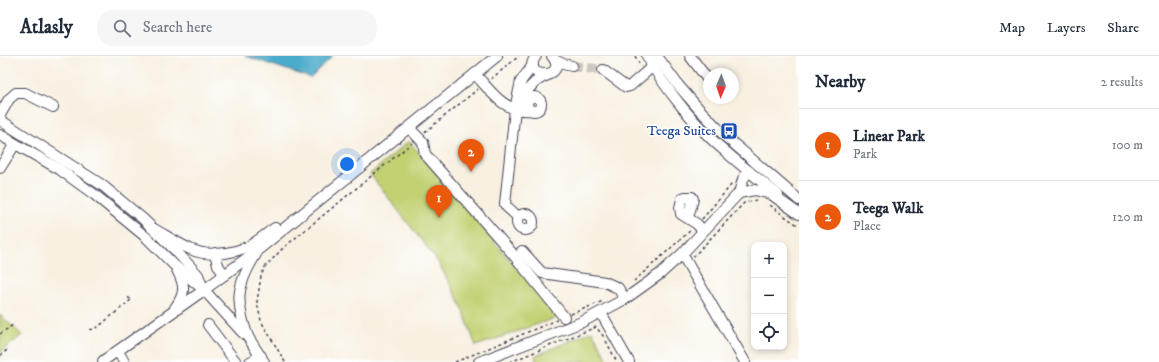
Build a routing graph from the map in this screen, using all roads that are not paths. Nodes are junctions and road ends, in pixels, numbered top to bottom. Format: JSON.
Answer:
{"nodes":[{"id":1,"x":487,"y":56,"type":"edge"},
{"id":2,"x":497,"y":56,"type":"edge"},
{"id":3,"x":647,"y":56,"type":"edge"},
{"id":4,"x":658,"y":56,"type":"edge"},
{"id":5,"x":690,"y":56,"type":"edge"},
{"id":6,"x":554,"y":58,"type":"edge"},
{"id":7,"x":535,"y":60,"type":"edge"},
{"id":8,"x":572,"y":66,"type":"tunnel mouth"},
{"id":9,"x":653,"y":66,"type":"junction"},
{"id":10,"x":603,"y":70,"type":"tunnel mouth"},
{"id":11,"x":703,"y":73,"type":"edge"},
{"id":12,"x":475,"y":74,"type":"junction"},
{"id":13,"x":549,"y":74,"type":"junction"},
{"id":14,"x":531,"y":85,"type":"junction"},
{"id":15,"x":54,"y":107,"type":"dead end"},
{"id":16,"x":514,"y":110,"type":"junction"},
{"id":17,"x":0,"y":114,"type":"edge"},
{"id":18,"x":0,"y":120,"type":"edge"},
{"id":19,"x":409,"y":128,"type":"junction"},
{"id":20,"x":0,"y":135,"type":"edge"},
{"id":21,"x":15,"y":144,"type":"junction"},
{"id":22,"x":0,"y":168,"type":"edge"},
{"id":23,"x":749,"y":171,"type":"junction"},
{"id":24,"x":739,"y":193,"type":"junction"},
{"id":25,"x":799,"y":200,"type":"edge"},
{"id":26,"x":799,"y":214,"type":"edge"},
{"id":27,"x":518,"y":217,"type":"dead end"},
{"id":28,"x":688,"y":218,"type":"dead end"},
{"id":29,"x":152,"y":228,"type":"junction"},
{"id":30,"x":700,"y":228,"type":"junction"},
{"id":31,"x":259,"y":249,"type":"junction"},
{"id":32,"x":522,"y":251,"type":"dead end"},
{"id":33,"x":215,"y":254,"type":"junction"},
{"id":34,"x":685,"y":259,"type":"junction"},
{"id":35,"x":174,"y":264,"type":"junction"},
{"id":36,"x":224,"y":275,"type":"junction"},
{"id":37,"x":204,"y":290,"type":"junction"},
{"id":38,"x":625,"y":299,"type":"junction"},
{"id":39,"x":173,"y":311,"type":"junction"},
{"id":40,"x":601,"y":312,"type":"junction"},
{"id":41,"x":564,"y":317,"type":"road end"},
{"id":42,"x":208,"y":325,"type":"dead end"},
{"id":43,"x":248,"y":337,"type":"junction"},
{"id":44,"x":118,"y":351,"type":"junction"},
{"id":45,"x":262,"y":359,"type":"edge"},
{"id":46,"x":103,"y":361,"type":"edge"},
{"id":47,"x":124,"y":362,"type":"edge"},
{"id":48,"x":236,"y":362,"type":"edge"},
{"id":49,"x":250,"y":362,"type":"edge"},
{"id":50,"x":479,"y":362,"type":"edge"},
{"id":51,"x":629,"y":362,"type":"edge"},
{"id":52,"x":745,"y":362,"type":"edge"}],
"edges":[{"from":1,"to":33,"type":"street"},
{"from":2,"to":12,"type":"street"},
{"from":3,"to":9,"type":"street"},
{"from":4,"to":25,"type":"street"},
{"from":5,"to":11,"type":"street"},
{"from":6,"to":8,"type":"street"},
{"from":6,"to":13,"type":"street"},
{"from":7,"to":13,"type":"street"},
{"from":7,"to":16,"type":"street"},
{"from":9,"to":10,"type":"street"},
{"from":9,"to":23,"type":"street"},
{"from":12,"to":16,"type":"street"},
{"from":12,"to":19,"type":"street"},
{"from":13,"to":14,"type":"street"},
{"from":14,"to":16,"type":"street"},
{"from":14,"to":16,"type":"street"},
{"from":15,"to":17,"type":"street"},
{"from":16,"to":27,"type":"street"},
{"from":18,"to":29,"type":"street"},
{"from":19,"to":31,"type":"street"},
{"from":19,"to":41,"type":"street"},
{"from":20,"to":21,"type":"street"},
{"from":21,"to":22,"type":"street"},
{"from":21,"to":35,"type":"street"},
{"from":23,"to":24,"type":"street"},
{"from":23,"to":26,"type":"street"},
{"from":24,"to":26,"type":"street"},
{"from":24,"to":30,"type":"street"},
{"from":28,"to":30,"type":"street"},
{"from":29,"to":33,"type":"street"},
{"from":29,"to":37,"type":"street"},
{"from":30,"to":34,"type":"street"},
{"from":31,"to":36,"type":"street"},
{"from":31,"to":43,"type":"street"},
{"from":32,"to":38,"type":"street"},
{"from":33,"to":36,"type":"street"},
{"from":34,"to":38,"type":"street"},
{"from":34,"to":52,"type":"street"},
{"from":35,"to":37,"type":"street"},
{"from":35,"to":39,"type":"street"},
{"from":36,"to":37,"type":"street"},
{"from":37,"to":39,"type":"street"},
{"from":37,"to":43,"type":"street"},
{"from":38,"to":40,"type":"street"},
{"from":39,"to":44,"type":"street"},
{"from":40,"to":50,"type":"street"},
{"from":40,"to":51,"type":"street"},
{"from":42,"to":48,"type":"street"},
{"from":43,"to":45,"type":"street"},
{"from":44,"to":46,"type":"street"},
{"from":44,"to":47,"type":"street"},
{"from":45,"to":49,"type":"street"}]}
